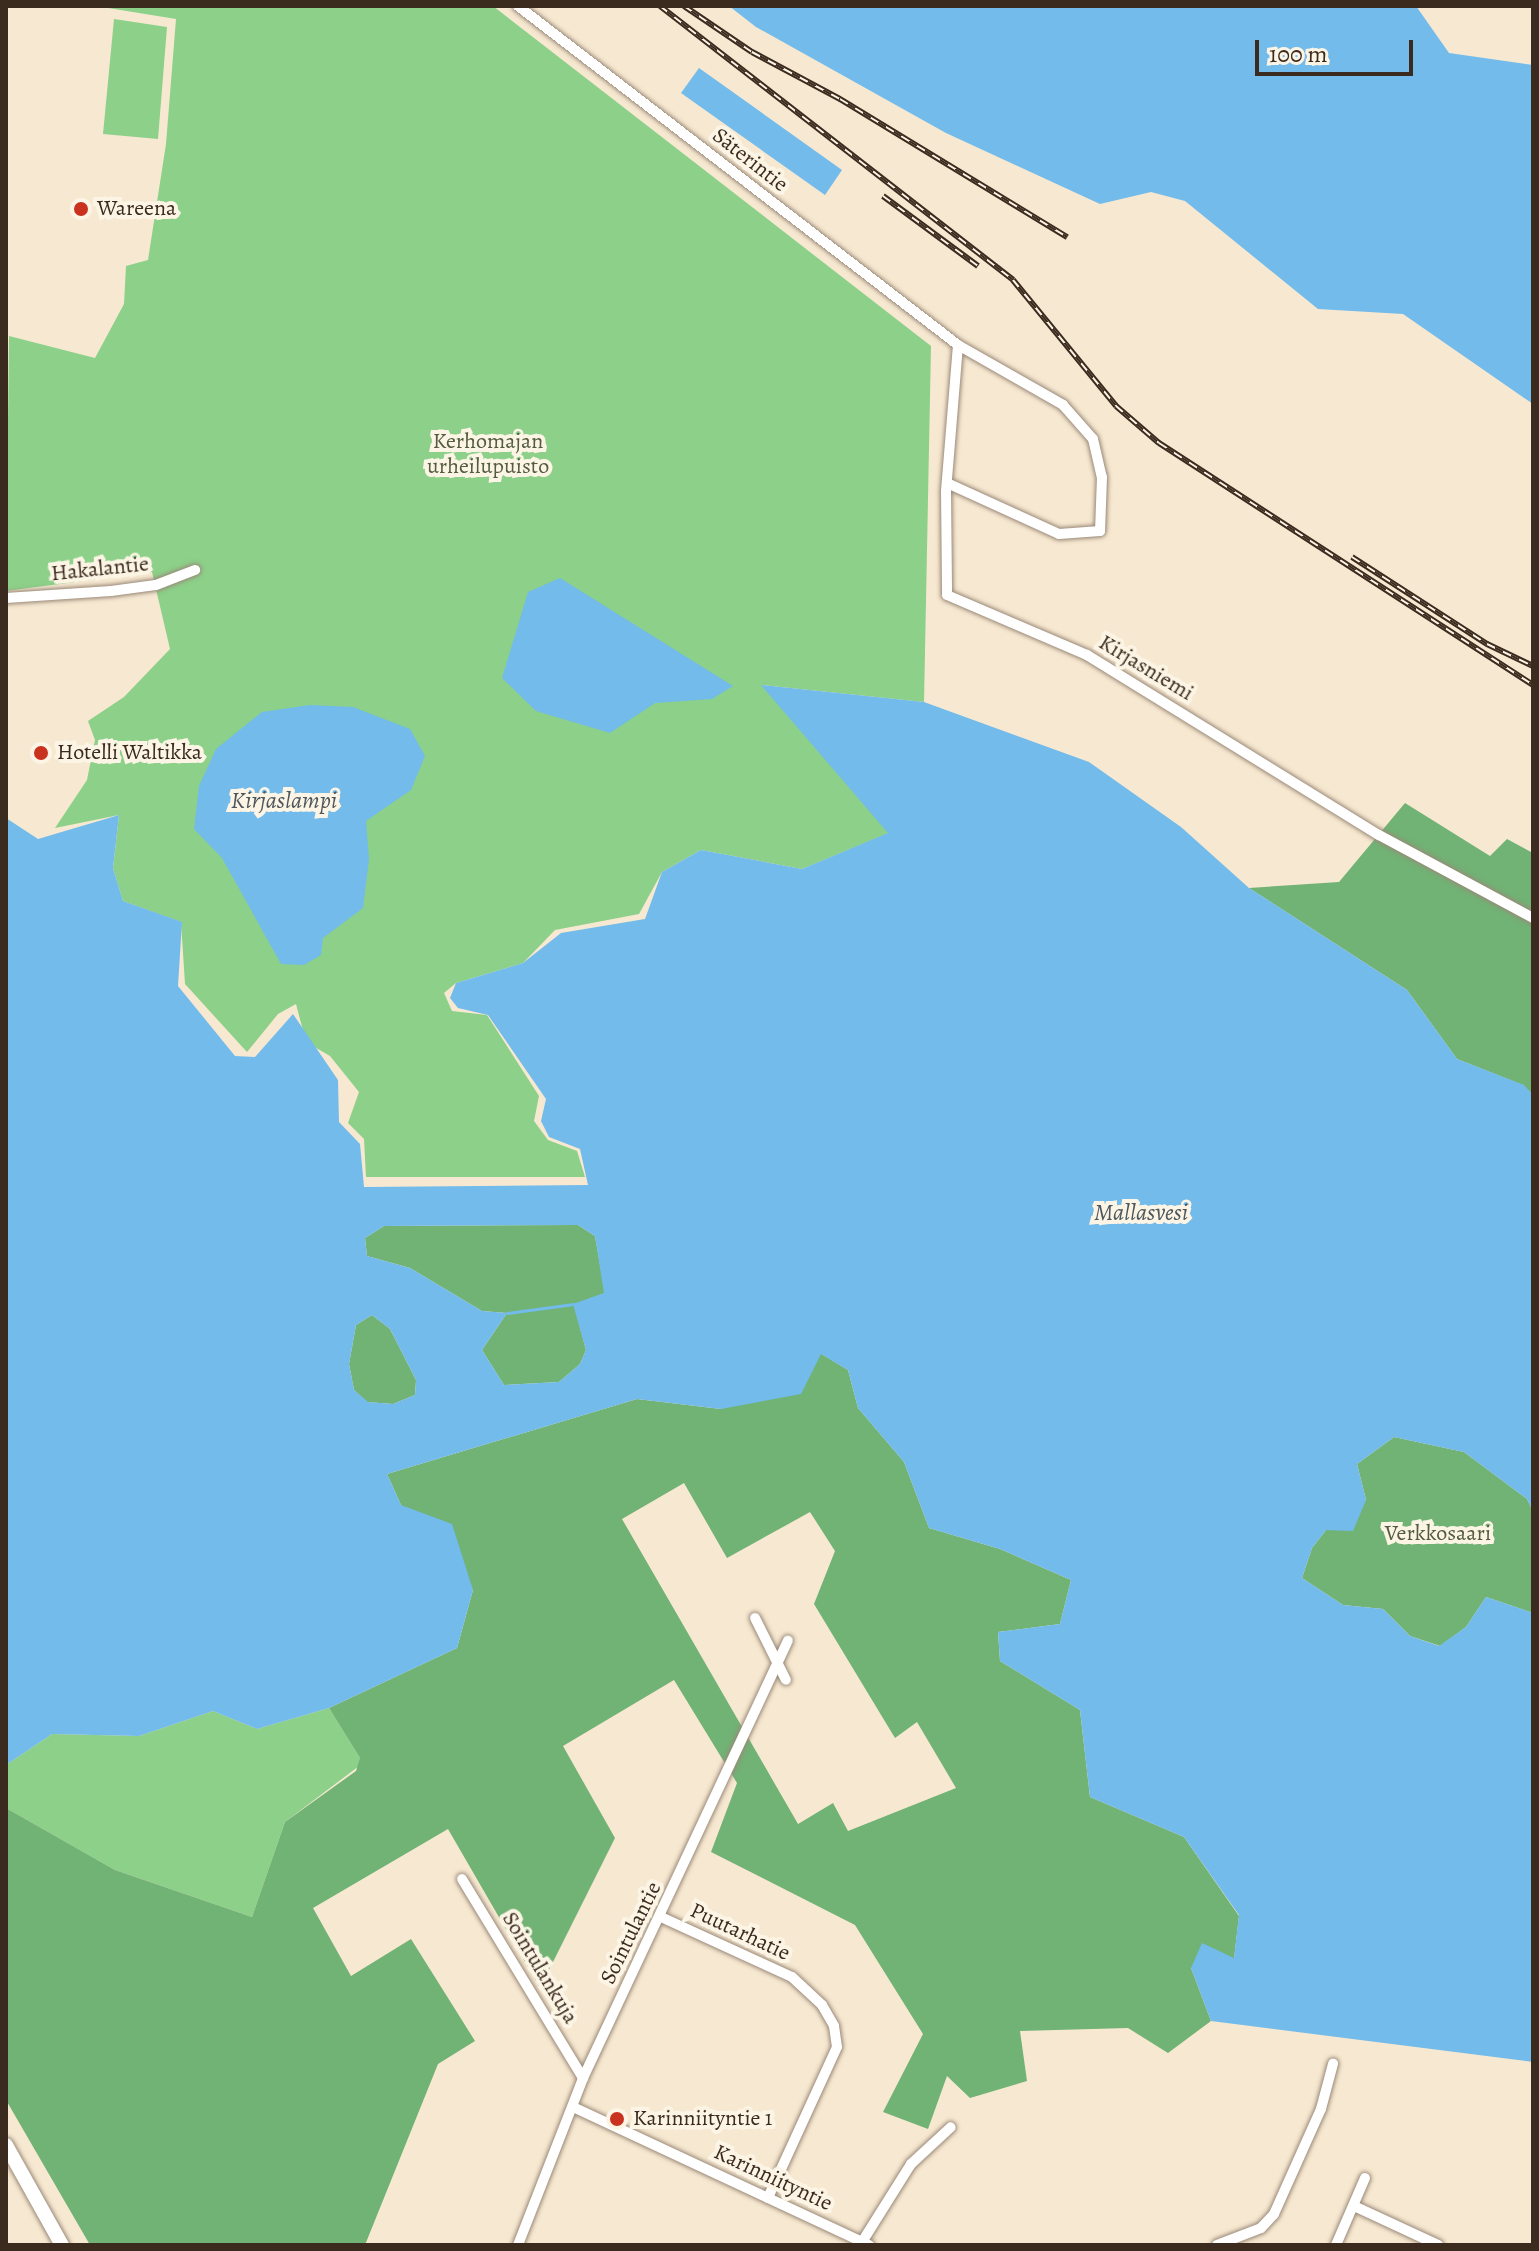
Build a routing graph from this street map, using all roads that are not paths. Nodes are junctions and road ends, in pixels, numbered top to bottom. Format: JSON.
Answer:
{"nodes":[{"id":1,"x":518,"y":6,"type":"edge"},
{"id":2,"x":958,"y":345,"type":"junction"},
{"id":3,"x":947,"y":483,"type":"junction"},
{"id":4,"x":195,"y":570,"type":"dead end"},
{"id":5,"x":6,"y":598,"type":"edge"},
{"id":6,"x":1533,"y":918,"type":"edge"},
{"id":7,"x":755,"y":1618,"type":"dead end"},
{"id":8,"x":788,"y":1641,"type":"dead end"},
{"id":9,"x":776,"y":1664,"type":"junction"},
{"id":10,"x":786,"y":1680,"type":"dead end"},
{"id":11,"x":462,"y":1879,"type":"dead end"},
{"id":12,"x":661,"y":1917,"type":"junction"},
{"id":13,"x":1333,"y":2064,"type":"dead end"},
{"id":14,"x":583,"y":2078,"type":"junction"},
{"id":15,"x":573,"y":2107,"type":"junction"},
{"id":16,"x":951,"y":2127,"type":"dead end"},
{"id":17,"x":6,"y":2145,"type":"edge"},
{"id":18,"x":1365,"y":2178,"type":"dead end"},
{"id":19,"x":768,"y":2198,"type":"junction"},
{"id":20,"x":1354,"y":2206,"type":"junction"},
{"id":21,"x":865,"y":2243,"type":"edge"},
{"id":22,"x":62,"y":2245,"type":"edge"},
{"id":23,"x":518,"y":2245,"type":"edge"},
{"id":24,"x":1217,"y":2245,"type":"edge"},
{"id":25,"x":1336,"y":2245,"type":"edge"},
{"id":26,"x":1438,"y":2245,"type":"edge"}],
"edges":[{"from":1,"to":2,"type":"street","name":"Säterintie"},
{"from":2,"to":3,"type":"street","name":"Kirjasniemi"},
{"from":2,"to":3,"type":"street","name":"Säterintie"},
{"from":3,"to":6,"type":"street","name":"Kirjasniemi"},
{"from":4,"to":5,"type":"street","name":"Hakalantie"},
{"from":7,"to":9,"type":"street"},
{"from":8,"to":9,"type":"street","name":"Sointulantie"},
{"from":9,"to":10,"type":"street"},
{"from":9,"to":12,"type":"street","name":"Sointulantie"},
{"from":11,"to":14,"type":"street","name":"Sointulankuja"},
{"from":12,"to":14,"type":"street","name":"Sointulantie"},
{"from":12,"to":19,"type":"street","name":"Puutarhatie"},
{"from":13,"to":24,"type":"street"},
{"from":14,"to":15,"type":"street","name":"Sointulantie"},
{"from":15,"to":19,"type":"street","name":"Karinniityntie"},
{"from":15,"to":23,"type":"street","name":"Sointulantie"},
{"from":16,"to":21,"type":"street"},
{"from":17,"to":22,"type":"main road"},
{"from":18,"to":20,"type":"street"},
{"from":19,"to":21,"type":"street","name":"Karinniityntie"},
{"from":20,"to":25,"type":"street"},
{"from":20,"to":26,"type":"street"}]}
